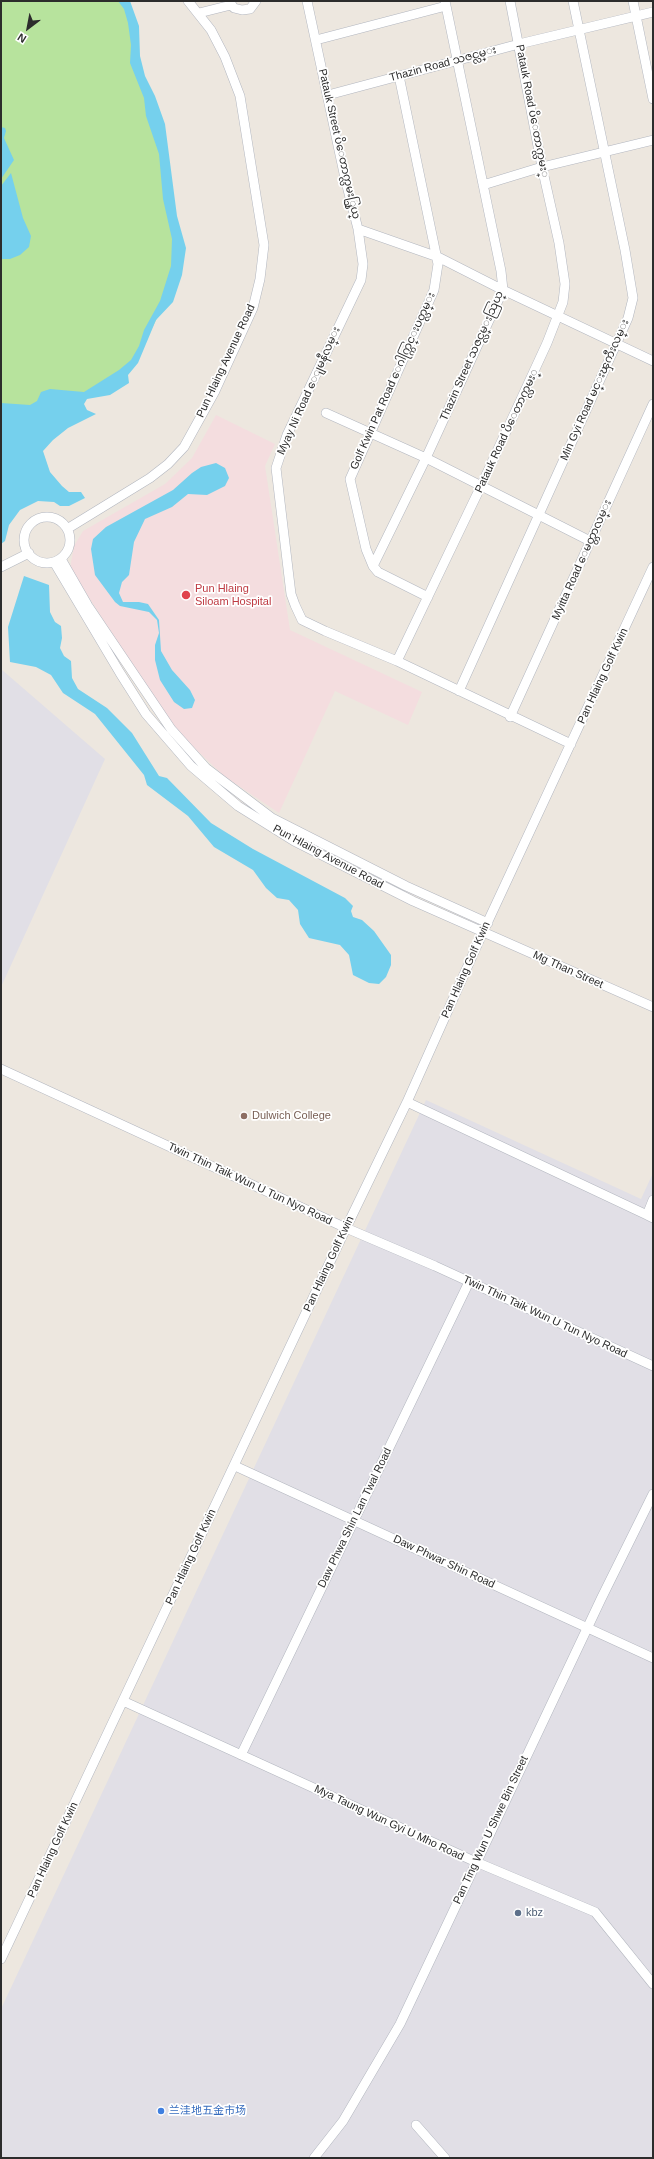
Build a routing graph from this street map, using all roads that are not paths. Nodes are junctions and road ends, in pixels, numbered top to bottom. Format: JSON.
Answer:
{"nodes":[{"id":1,"x":188,"y":1,"type":"edge"},
{"id":2,"x":256,"y":1,"type":"edge"},
{"id":3,"x":307,"y":1,"type":"edge"},
{"id":4,"x":510,"y":1,"type":"edge"},
{"id":5,"x":573,"y":1,"type":"edge"},
{"id":6,"x":633,"y":1,"type":"edge"},
{"id":7,"x":230,"y":3,"type":"edge"},
{"id":8,"x":445,"y":4,"type":"edge"},
{"id":9,"x":653,"y":12,"type":"edge"},
{"id":10,"x":199,"y":13,"type":"junction"},
{"id":11,"x":636,"y":16,"type":"junction"},
{"id":12,"x":579,"y":31,"type":"junction"},
{"id":13,"x":316,"y":40,"type":"junction"},
{"id":14,"x":519,"y":44,"type":"junction"},
{"id":15,"x":456,"y":60,"type":"junction"},
{"id":16,"x":399,"y":76,"type":"junction"},
{"id":17,"x":328,"y":95,"type":"junction"},
{"id":18,"x":653,"y":99,"type":"edge"},
{"id":19,"x":653,"y":140,"type":"edge"},
{"id":20,"x":604,"y":153,"type":"junction"},
{"id":21,"x":542,"y":167,"type":"junction"},
{"id":22,"x":483,"y":184,"type":"junction"},
{"id":23,"x":358,"y":229,"type":"junction"},
{"id":24,"x":438,"y":257,"type":"junction"},
{"id":25,"x":503,"y":290,"type":"junction"},
{"id":26,"x":559,"y":316,"type":"junction"},
{"id":27,"x":616,"y":344,"type":"junction"},
{"id":28,"x":653,"y":361,"type":"edge"},
{"id":29,"x":653,"y":404,"type":"edge"},
{"id":30,"x":326,"y":413,"type":"dead end"},
{"id":31,"x":370,"y":432,"type":"junction"},
{"id":32,"x":426,"y":458,"type":"junction"},
{"id":33,"x":481,"y":486,"type":"junction"},
{"id":34,"x":539,"y":514,"type":"junction"},
{"id":35,"x":67,"y":529,"type":"junction"},
{"id":36,"x":590,"y":541,"type":"junction"},
{"id":37,"x":29,"y":553,"type":"junction"},
{"id":38,"x":58,"y":560,"type":"junction"},
{"id":39,"x":373,"y":566,"type":"junction"},
{"id":40,"x":1,"y":567,"type":"edge"},
{"id":41,"x":653,"y":567,"type":"edge"},
{"id":42,"x":428,"y":597,"type":"junction"},
{"id":43,"x":397,"y":661,"type":"junction"},
{"id":44,"x":459,"y":690,"type":"junction"},
{"id":45,"x":510,"y":716,"type":"junction"},
{"id":46,"x":571,"y":744,"type":"junction"},
{"id":47,"x":488,"y":923,"type":"junction"},
{"id":48,"x":483,"y":932,"type":"junction"},
{"id":49,"x":653,"y":1007,"type":"edge"},
{"id":50,"x":1,"y":1069,"type":"edge"},
{"id":51,"x":407,"y":1102,"type":"junction"},
{"id":52,"x":653,"y":1200,"type":"edge"},
{"id":53,"x":650,"y":1217,"type":"edge"},
{"id":54,"x":346,"y":1228,"type":"junction"},
{"id":55,"x":470,"y":1282,"type":"junction"},
{"id":56,"x":653,"y":1366,"type":"edge"},
{"id":57,"x":235,"y":1466,"type":"junction"},
{"id":58,"x":653,"y":1494,"type":"edge"},
{"id":59,"x":354,"y":1520,"type":"junction"},
{"id":60,"x":587,"y":1628,"type":"junction"},
{"id":61,"x":653,"y":1658,"type":"edge"},
{"id":62,"x":123,"y":1701,"type":"junction"},
{"id":63,"x":241,"y":1755,"type":"junction"},
{"id":64,"x":476,"y":1862,"type":"junction"},
{"id":65,"x":1,"y":1959,"type":"edge"},
{"id":66,"x":653,"y":1984,"type":"edge"},
{"id":67,"x":416,"y":2125,"type":"dead end"},
{"id":68,"x":314,"y":2158,"type":"edge"},
{"id":69,"x":445,"y":2158,"type":"edge"}],
"edges":[{"from":1,"to":10,"type":"street","name":"Pun Hlaing Avenue Road"},
{"from":2,"to":7,"type":"street"},
{"from":3,"to":13,"type":"street","name":"Patauk Street ပိေတာက္လမး္သြယ္"},
{"from":4,"to":14,"type":"street","name":"Patauk Road ပိေတာက္လမး္"},
{"from":5,"to":12,"type":"street","name":"Min Gyi Road မင္းၾကီးလမ္း"},
{"from":6,"to":11,"type":"street"},
{"from":7,"to":10,"type":"street"},
{"from":8,"to":13,"type":"street"},
{"from":8,"to":15,"type":"street","name":"Thazin Street သဇင္လမ္းသြယ္"},
{"from":9,"to":11,"type":"street","name":"Thazin Road သဇင္လမ္း"},
{"from":10,"to":35,"type":"street","name":"Pun Hlaing Avenue Road"},
{"from":11,"to":12,"type":"street","name":"Thazin Road သဇင္လမ္း"},
{"from":11,"to":18,"type":"street"},
{"from":12,"to":14,"type":"street","name":"Thazin Road သဇင္လမ္း"},
{"from":12,"to":20,"type":"street","name":"Min Gyi Road မင္းၾကီးလမ္း"},
{"from":13,"to":17,"type":"street","name":"Patauk Street ပိေတာက္လမး္သြယ္"},
{"from":14,"to":15,"type":"street","name":"Thazin Road သဇင္လမ္း"},
{"from":14,"to":21,"type":"street","name":"Patauk Road ပိေတာက္လမး္"},
{"from":15,"to":16,"type":"street","name":"Thazin Road သဇင္လမ္း"},
{"from":15,"to":22,"type":"street","name":"Thazin Street သဇင္လမ္းသြယ္"},
{"from":16,"to":17,"type":"street","name":"Thazin Road သဇင္လမ္း"},
{"from":16,"to":24,"type":"street","name":"Golf Kwin Pat Road ေဂါက္ကြင္းပတ္လမ္း"},
{"from":17,"to":23,"type":"street","name":"Patauk Street ပိေတာက္လမး္သြယ္"},
{"from":19,"to":20,"type":"street"},
{"from":20,"to":21,"type":"street"},
{"from":20,"to":27,"type":"street","name":"Min Gyi Road မင္းၾကီးလမ္း"},
{"from":21,"to":22,"type":"street"},
{"from":21,"to":26,"type":"street","name":"Patauk Road ပိေတာက္လမး္"},
{"from":22,"to":25,"type":"street","name":"Thazin Street သဇင္လမ္းသြယ္"},
{"from":23,"to":24,"type":"street","name":"Patauk Street ပိေတာက္လမး္သြယ္"},
{"from":23,"to":43,"type":"street","name":"Myay Ni Road ေျမနီလမ္း"},
{"from":24,"to":25,"type":"street","name":"Patauk Street ပိေတာက္လမး္သြယ္"},
{"from":24,"to":31,"type":"street","name":"Golf Kwin Pat Road ေဂါက္ကြင္းပတ္လမ္း"},
{"from":25,"to":26,"type":"street","name":"Patauk Street ပိေတာက္လမး္သြယ္"},
{"from":25,"to":32,"type":"street","name":"Thazin Street သဇင္လမ္းသြယ္"},
{"from":26,"to":27,"type":"street","name":"Patauk Street ပိေတာက္လမး္သြယ္"},
{"from":26,"to":33,"type":"street","name":"Patauk Road ပိေတာက္လမး္"},
{"from":27,"to":28,"type":"street","name":"Patauk Street ပိေတာက္လမး္သြယ္"},
{"from":27,"to":34,"type":"street","name":"Min Gyi Road မင္းၾကီးလမ္း"},
{"from":29,"to":36,"type":"street","name":"Myitta Road ေမတ္တာလမ္း"},
{"from":30,"to":31,"type":"street"},
{"from":31,"to":32,"type":"street"},
{"from":31,"to":39,"type":"street","name":"Golf Kwin Pat Road ေဂါက္ကြင္းပတ္လမ္း"},
{"from":32,"to":33,"type":"street"},
{"from":32,"to":39,"type":"street","name":"Thazin Street သဇင္လမ္းသြယ္"},
{"from":33,"to":34,"type":"street"},
{"from":33,"to":42,"type":"street","name":"Patauk Road ပိေတာက္လမး္"},
{"from":34,"to":36,"type":"street"},
{"from":34,"to":44,"type":"street","name":"Min Gyi Road မင္းၾကီးလမ္း"},
{"from":35,"to":37,"type":"street"},
{"from":35,"to":38,"type":"street"},
{"from":36,"to":45,"type":"street","name":"Myitta Road ေမတ္တာလမ္း"},
{"from":37,"to":38,"type":"street"},
{"from":37,"to":40,"type":"street"},
{"from":38,"to":47,"type":"street","name":"Pun Hlaing Avenue Road"},
{"from":38,"to":48,"type":"street","name":"Pun Hlaing Avenue Road"},
{"from":39,"to":42,"type":"street"},
{"from":41,"to":46,"type":"street","name":"Pan Hlaing Golf Kwin"},
{"from":42,"to":43,"type":"street","name":"Patauk Road ပိေတာက္လမး္"},
{"from":43,"to":44,"type":"street"},
{"from":44,"to":45,"type":"street"},
{"from":45,"to":46,"type":"street"},
{"from":46,"to":47,"type":"street","name":"Pan Hlaing Golf Kwin"},
{"from":47,"to":48,"type":"street","name":"Pan Hlaing Golf Kwin"},
{"from":48,"to":49,"type":"street","name":"Mg Than Street"},
{"from":48,"to":51,"type":"street","name":"Pan Hlaing Golf Kwin"},
{"from":50,"to":54,"type":"street","name":"Twin Thin Taik Wun U Tun Nyo Road"},
{"from":51,"to":53,"type":"street"},
{"from":51,"to":54,"type":"street","name":"Pan Hlaing Golf Kwin"},
{"from":52,"to":53,"type":"street"},
{"from":54,"to":55,"type":"street","name":"Twin Thin Taik Wun U Tun Nyo Road"},
{"from":54,"to":57,"type":"street","name":"Pan Hlaing Golf Kwin"},
{"from":55,"to":56,"type":"street","name":"Twin Thin Taik Wun U Tun Nyo Road"},
{"from":55,"to":59,"type":"street","name":"Daw Phwa Shin Lan Twal Road"},
{"from":57,"to":59,"type":"street","name":"Daw Phwar Shin Road"},
{"from":57,"to":62,"type":"street","name":"Pan Hlaing Golf Kwin"},
{"from":58,"to":60,"type":"street","name":"Pan Ting Wun U Shwe Bin Street"},
{"from":59,"to":60,"type":"street","name":"Daw Phwar Shin Road"},
{"from":59,"to":63,"type":"street","name":"Daw Phwa Shin Lan Twal Road"},
{"from":60,"to":61,"type":"street","name":"Daw Phwar Shin Road"},
{"from":60,"to":64,"type":"street","name":"Pan Ting Wun U Shwe Bin Street"},
{"from":62,"to":63,"type":"street","name":"Mya Taung Wun Gyi U Mho Road"},
{"from":62,"to":65,"type":"street","name":"Pan Hlaing Golf Kwin"},
{"from":63,"to":64,"type":"street","name":"Mya Taung Wun Gyi U Mho Road"},
{"from":64,"to":66,"type":"street","name":"Mya Taung Wun Gyi U Mho Road"},
{"from":64,"to":68,"type":"street","name":"Pan Ting Wun U Shwe Bin Street"},
{"from":67,"to":69,"type":"street"}]}
